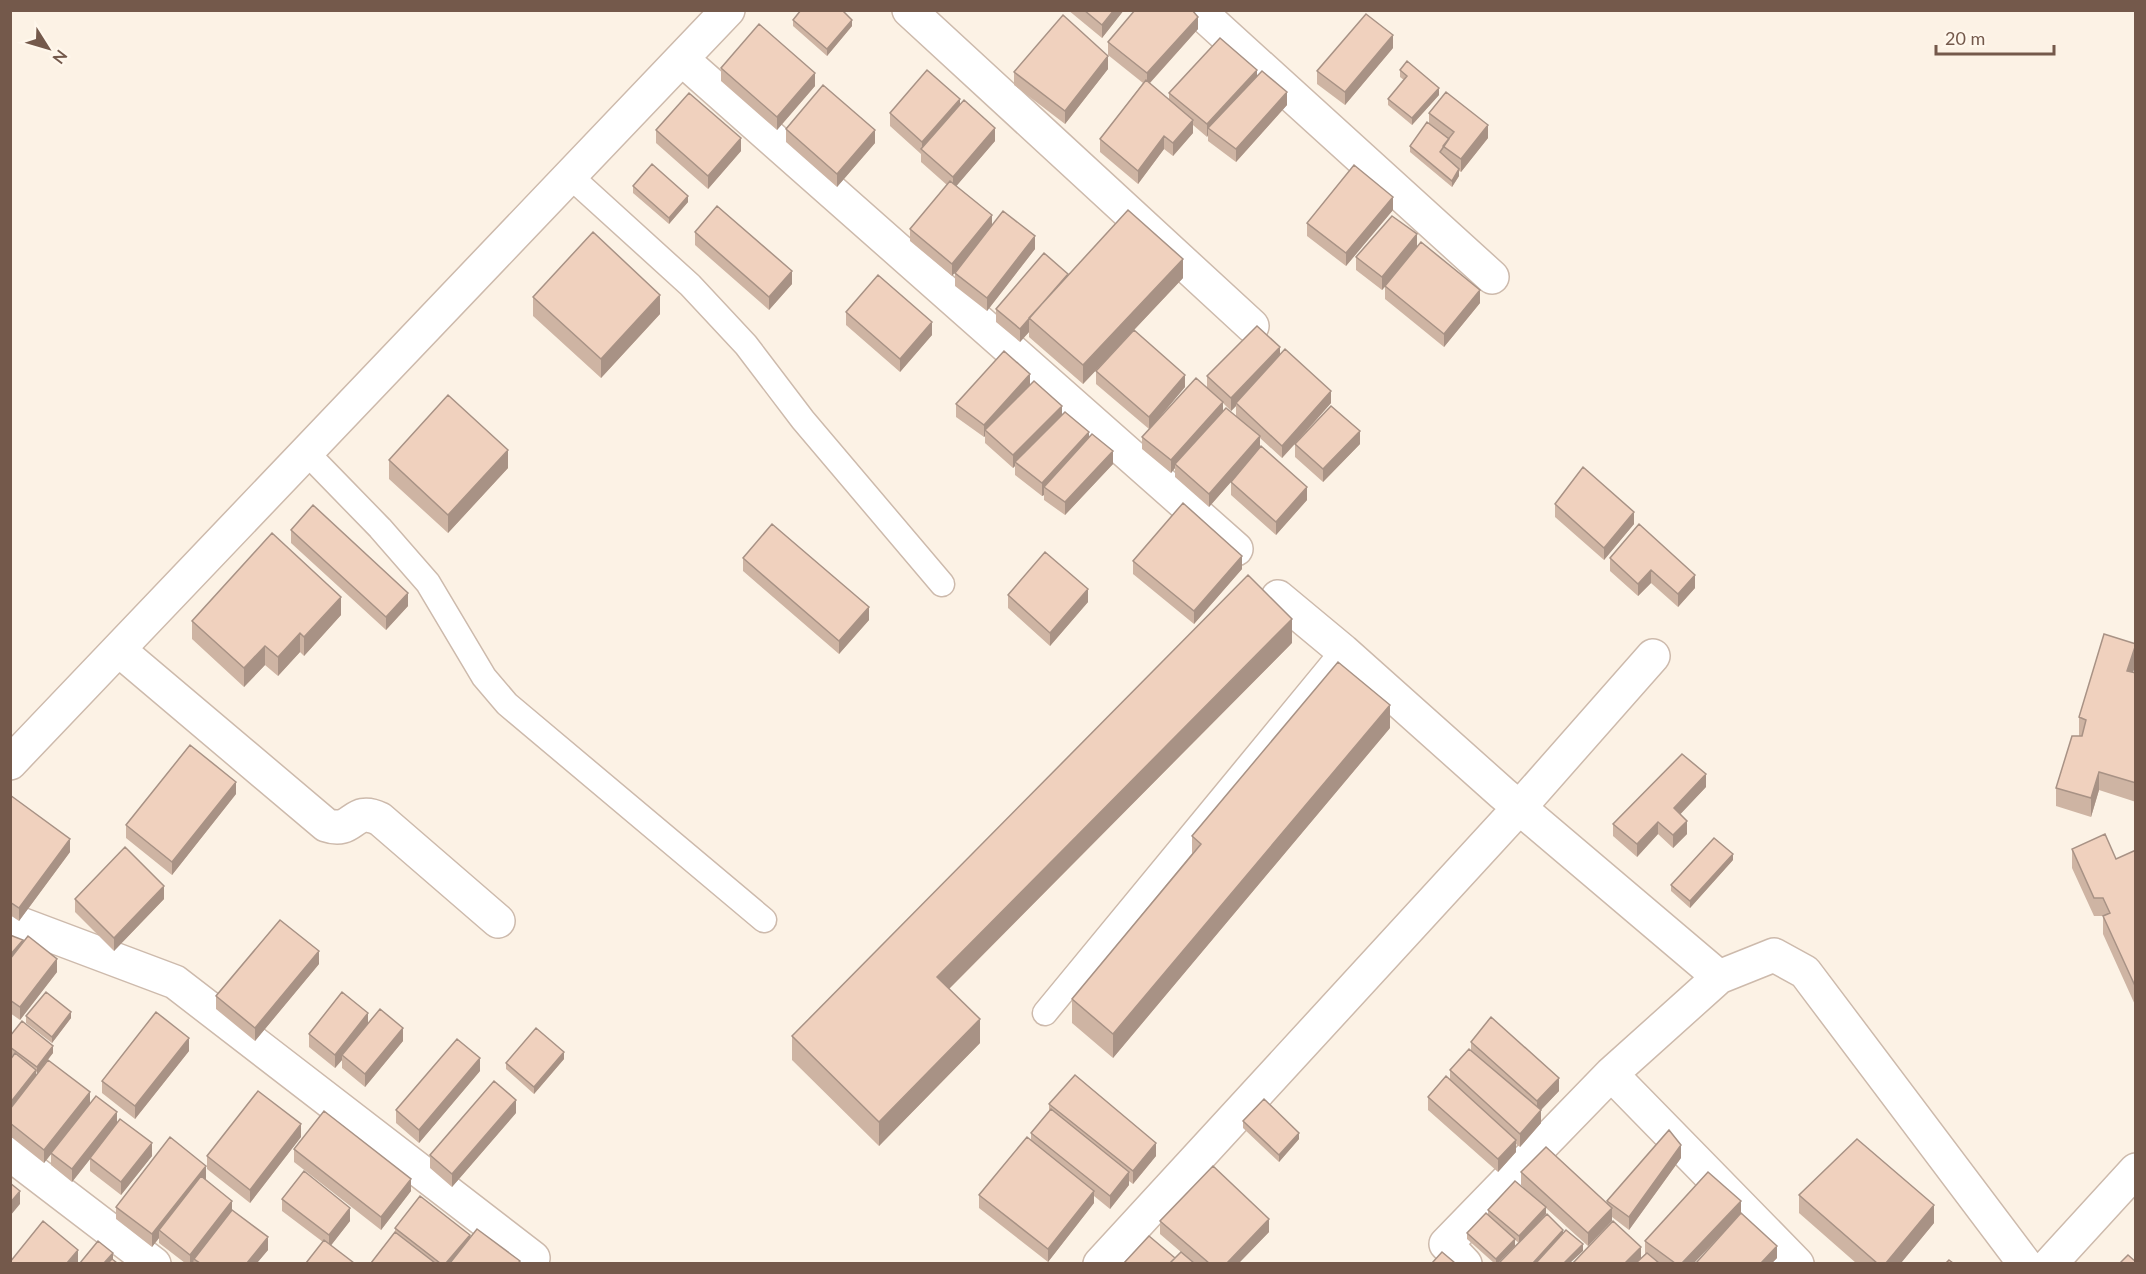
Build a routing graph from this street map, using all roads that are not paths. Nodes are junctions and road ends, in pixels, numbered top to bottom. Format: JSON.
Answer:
{"nodes":[{"id":1,"x":728,"y":10,"type":"edge"},
{"id":2,"x":909,"y":10,"type":"edge"},
{"id":3,"x":1198,"y":10,"type":"edge"},
{"id":4,"x":683,"y":60,"type":"junction"},
{"id":5,"x":570,"y":176,"type":"junction"},
{"id":6,"x":1492,"y":277,"type":"dead end"},
{"id":7,"x":1252,"y":326,"type":"dead end"},
{"id":8,"x":306,"y":452,"type":"junction"},
{"id":9,"x":1236,"y":549,"type":"edge"},
{"id":10,"x":942,"y":585,"type":"dead end"},
{"id":11,"x":1278,"y":597,"type":"dead end"},
{"id":12,"x":120,"y":650,"type":"junction"},
{"id":13,"x":1344,"y":651,"type":"junction"},
{"id":14,"x":1653,"y":656,"type":"dead end"},
{"id":15,"x":10,"y":763,"type":"edge"},
{"id":16,"x":1519,"y":808,"type":"junction"},
{"id":17,"x":10,"y":920,"type":"edge"},
{"id":18,"x":764,"y":920,"type":"dead end"},
{"id":19,"x":498,"y":921,"type":"dead end"},
{"id":20,"x":1719,"y":977,"type":"junction"},
{"id":21,"x":1045,"y":1013,"type":"dead end"},
{"id":22,"x":1611,"y":1074,"type":"junction"},
{"id":23,"x":10,"y":1154,"type":"edge"},
{"id":24,"x":2136,"y":1170,"type":"edge"},
{"id":25,"x":1446,"y":1257,"type":"edge"},
{"id":26,"x":533,"y":1258,"type":"dead end"},
{"id":27,"x":154,"y":1263,"type":"edge"},
{"id":28,"x":1100,"y":1263,"type":"edge"},
{"id":29,"x":1797,"y":1263,"type":"edge"},
{"id":30,"x":2025,"y":1263,"type":"edge"},
{"id":31,"x":2050,"y":1263,"type":"edge"}],
"edges":[{"from":1,"to":4,"type":"street"},
{"from":2,"to":7,"type":"street"},
{"from":3,"to":6,"type":"street"},
{"from":4,"to":5,"type":"street"},
{"from":4,"to":9,"type":"street"},
{"from":5,"to":8,"type":"street"},
{"from":5,"to":10,"type":"lane"},
{"from":8,"to":12,"type":"street"},
{"from":8,"to":18,"type":"lane"},
{"from":11,"to":13,"type":"street"},
{"from":12,"to":15,"type":"street"},
{"from":12,"to":19,"type":"street"},
{"from":13,"to":16,"type":"street"},
{"from":13,"to":21,"type":"lane"},
{"from":14,"to":16,"type":"street"},
{"from":16,"to":20,"type":"street"},
{"from":16,"to":28,"type":"street"},
{"from":17,"to":26,"type":"street"},
{"from":20,"to":22,"type":"street"},
{"from":20,"to":30,"type":"street"},
{"from":22,"to":25,"type":"street"},
{"from":22,"to":29,"type":"street"},
{"from":23,"to":27,"type":"street"},
{"from":24,"to":31,"type":"street"}]}
